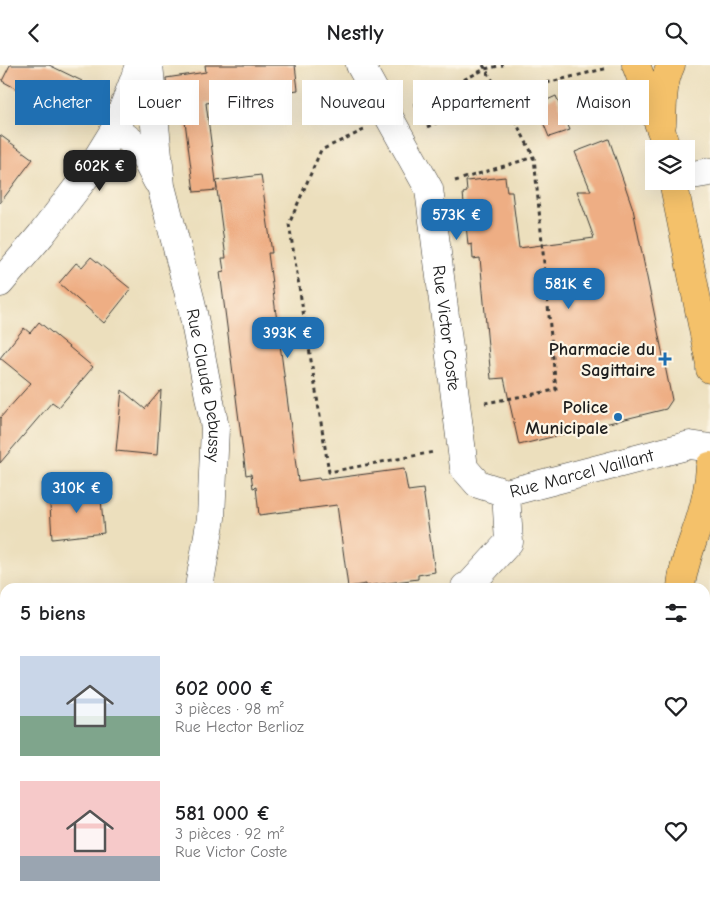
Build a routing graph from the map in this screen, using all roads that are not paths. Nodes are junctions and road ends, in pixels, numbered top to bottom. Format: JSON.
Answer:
{"nodes":[{"id":1,"x":139,"y":65,"type":"edge"},
{"id":2,"x":149,"y":65,"type":"edge"},
{"id":3,"x":360,"y":65,"type":"edge"},
{"id":4,"x":671,"y":65,"type":"edge"},
{"id":5,"x":623,"y":66,"type":"edge"},
{"id":6,"x":114,"y":129,"type":"junction"},
{"id":7,"x":663,"y":140,"type":"edge"},
{"id":8,"x":664,"y":140,"type":"edge"},
{"id":9,"x":710,"y":172,"type":"edge"},
{"id":10,"x":695,"y":174,"type":"edge"},
{"id":11,"x":160,"y":186,"type":"junction"},
{"id":12,"x":675,"y":190,"type":"edge"},
{"id":13,"x":0,"y":283,"type":"edge"},
{"id":14,"x":710,"y":369,"type":"edge"},
{"id":15,"x":710,"y":448,"type":"edge"},
{"id":16,"x":709,"y":475,"type":"edge"},
{"id":17,"x":506,"y":493,"type":"junction"},
{"id":18,"x":200,"y":583,"type":"edge"},
{"id":19,"x":472,"y":583,"type":"edge"},
{"id":20,"x":681,"y":583,"type":"edge"}],
"edges":[{"from":1,"to":6,"type":"street"},
{"from":2,"to":11,"type":"street","name":"Rue Claude Debussy"},
{"from":3,"to":17,"type":"street","name":"Rue Victor Coste"},
{"from":4,"to":8,"type":"main road"},
{"from":5,"to":7,"type":"main road"},
{"from":6,"to":11,"type":"street","name":"Rue Claude Debussy"},
{"from":6,"to":13,"type":"street"},
{"from":9,"to":10,"type":"street"},
{"from":11,"to":18,"type":"street","name":"Rue Claude Debussy"},
{"from":12,"to":14,"type":"main road"},
{"from":15,"to":17,"type":"street","name":"Rue Marcel Vaillant"},
{"from":16,"to":20,"type":"main road"},
{"from":17,"to":19,"type":"street","name":"Rue Marcel Vaillant"}]}
